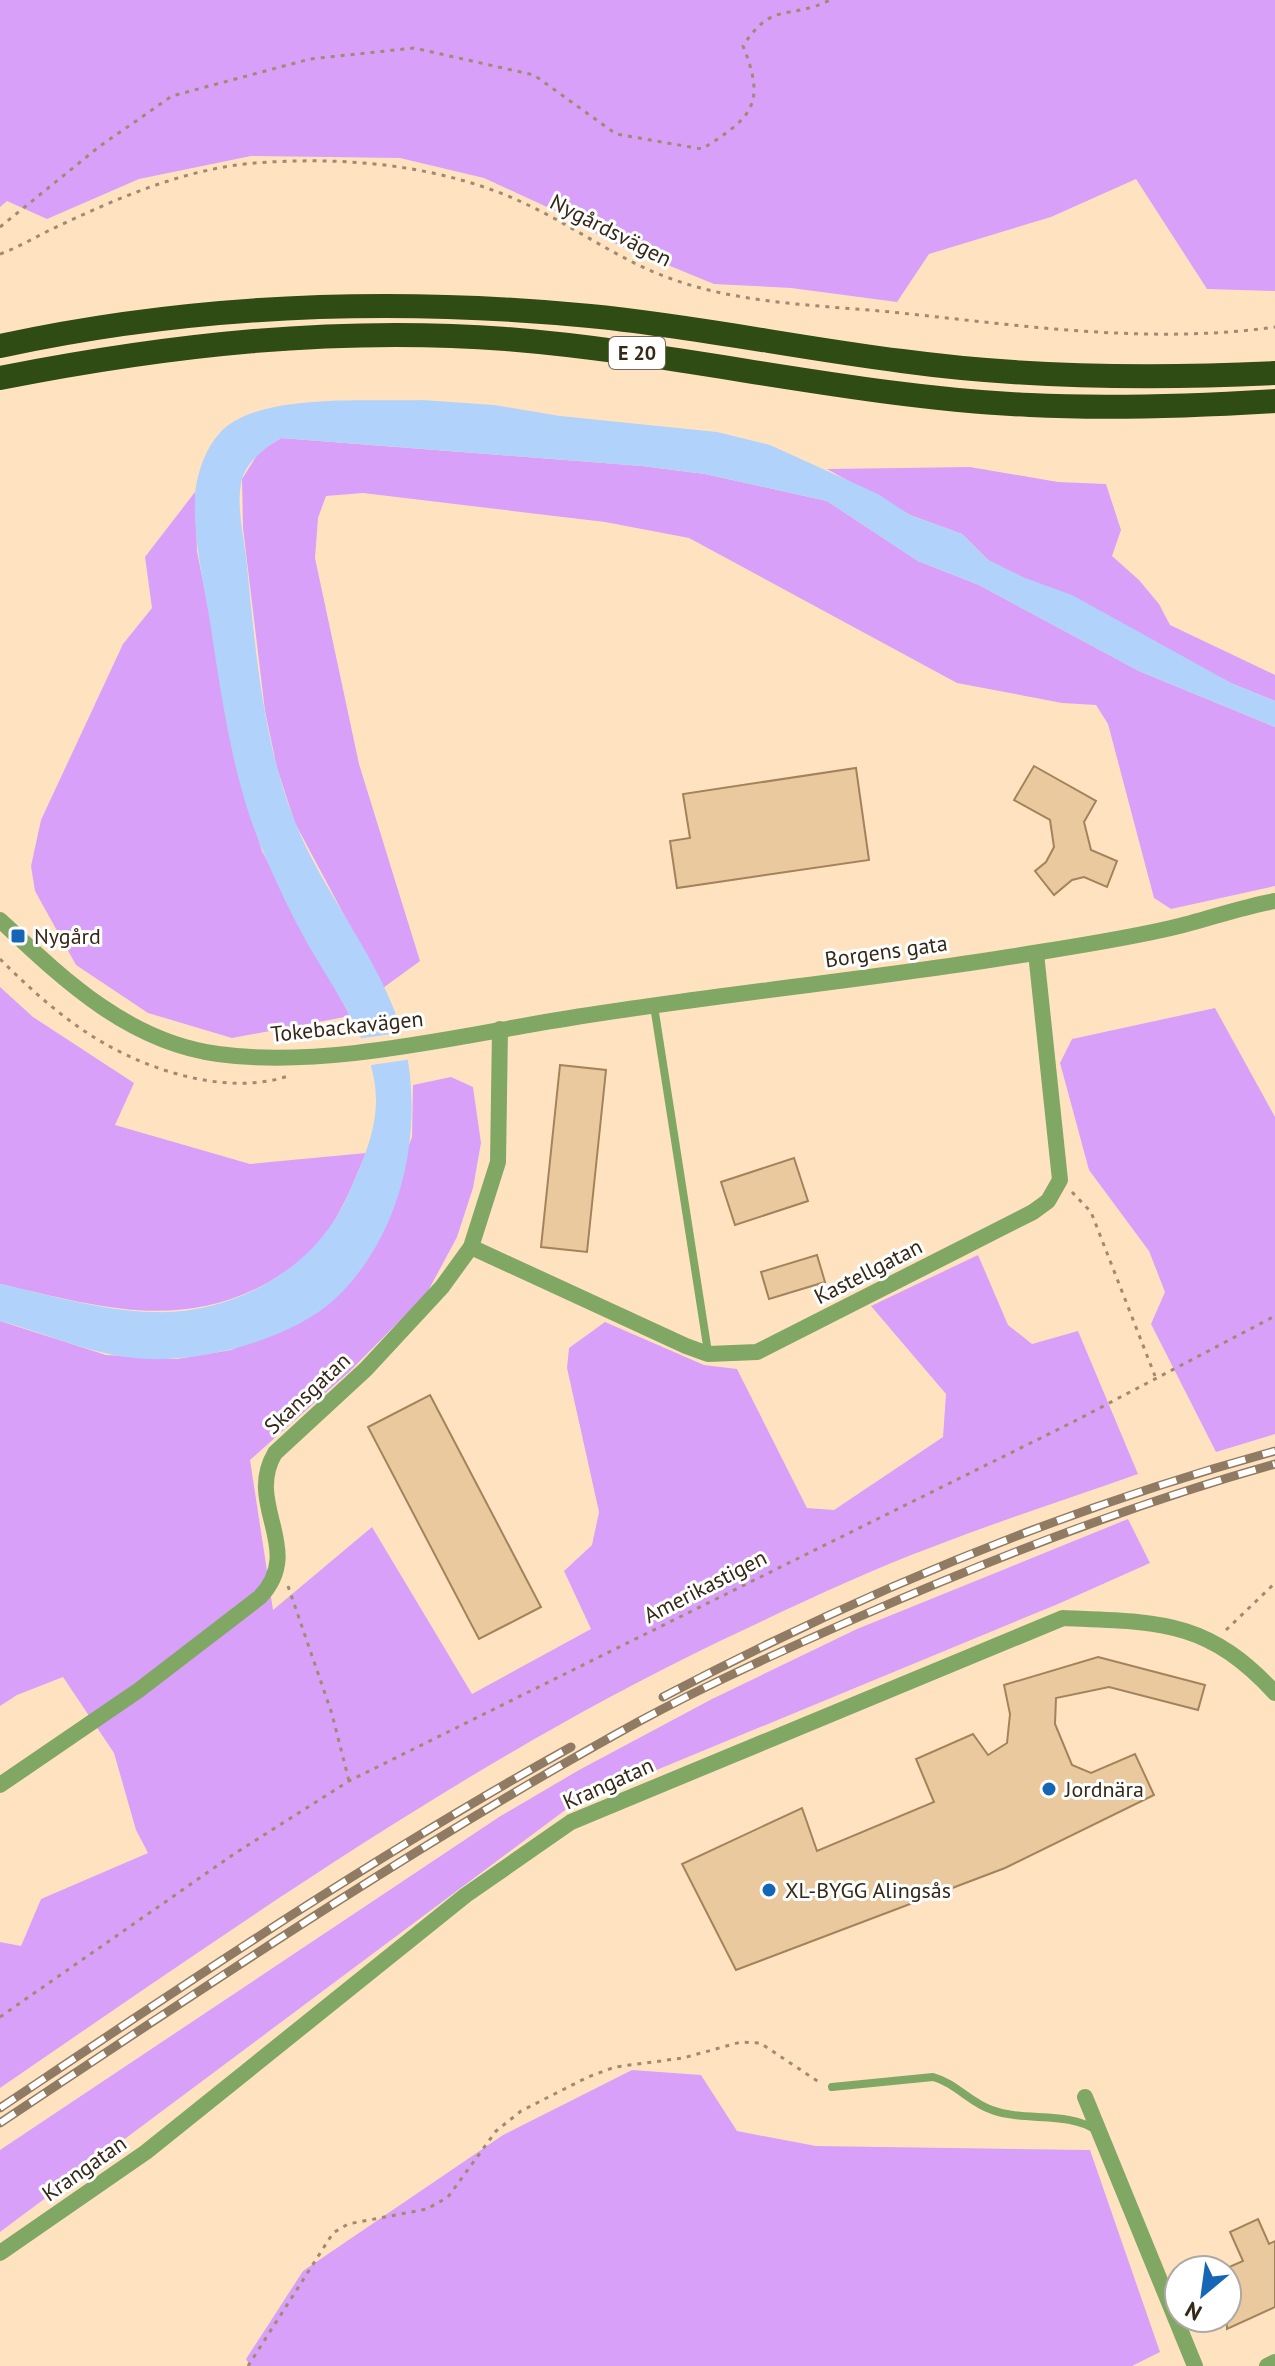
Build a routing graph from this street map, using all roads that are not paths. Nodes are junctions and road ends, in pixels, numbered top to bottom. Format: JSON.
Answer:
{"nodes":[{"id":1,"x":0,"y":346,"type":"edge"},
{"id":2,"x":1275,"y":373,"type":"edge"},
{"id":3,"x":0,"y":378,"type":"edge"},
{"id":4,"x":1275,"y":401,"type":"edge"},
{"id":5,"x":1275,"y":901,"type":"edge"},
{"id":6,"x":0,"y":920,"type":"edge"},
{"id":7,"x":1036,"y":953,"type":"junction"},
{"id":8,"x":654,"y":1005,"type":"junction"},
{"id":9,"x":500,"y":1029,"type":"junction"},
{"id":10,"x":471,"y":1247,"type":"junction"},
{"id":11,"x":708,"y":1354,"type":"junction"},
{"id":12,"x":1275,"y":1693,"type":"edge"},
{"id":13,"x":0,"y":1785,"type":"edge"},
{"id":14,"x":832,"y":2087,"type":"road end"},
{"id":15,"x":1085,"y":2097,"type":"dead end"},
{"id":16,"x":1100,"y":2133,"type":"junction"},
{"id":17,"x":0,"y":2253,"type":"edge"},
{"id":18,"x":1275,"y":2362,"type":"edge"},
{"id":19,"x":1195,"y":2366,"type":"edge"},
{"id":20,"x":1267,"y":2366,"type":"edge"}],
"edges":[{"from":1,"to":2,"type":"highway","number":"E 20"},
{"from":3,"to":4,"type":"highway","number":"E 20"},
{"from":5,"to":7,"type":"street","name":"Borgens gata"},
{"from":6,"to":9,"type":"street","name":"Tokebackavägen"},
{"from":7,"to":8,"type":"street","name":"Borgens gata"},
{"from":7,"to":11,"type":"street","name":"Kastellgatan"},
{"from":8,"to":9,"type":"street","name":"Borgens gata"},
{"from":8,"to":11,"type":"lane"},
{"from":9,"to":10,"type":"street","name":"Skansgatan"},
{"from":10,"to":11,"type":"street","name":"Kastellgatan"},
{"from":10,"to":13,"type":"street","name":"Skansgatan"},
{"from":12,"to":17,"type":"street","name":"Krangatan"},
{"from":14,"to":16,"type":"lane"},
{"from":15,"to":16,"type":"street"},
{"from":16,"to":19,"type":"street"},
{"from":18,"to":20,"type":"street"}]}
